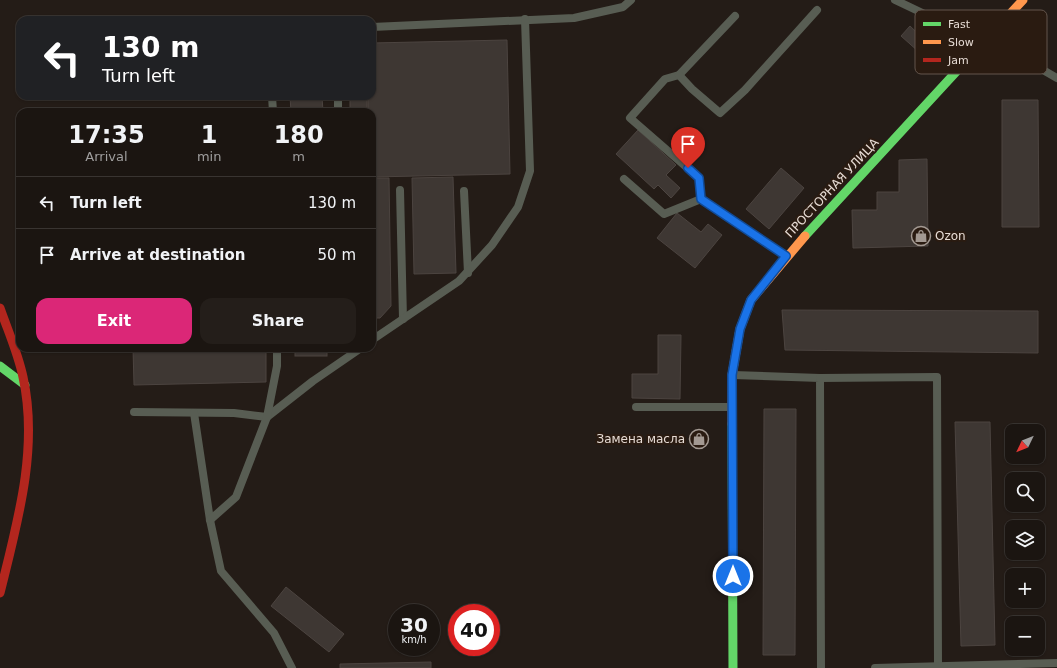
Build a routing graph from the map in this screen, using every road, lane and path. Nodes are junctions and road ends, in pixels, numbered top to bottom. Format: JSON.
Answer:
{"nodes":[{"id":1,"x":631,"y":0,"type":"edge"},
{"id":2,"x":896,"y":0,"type":"edge"},
{"id":3,"x":1022,"y":0,"type":"edge"},
{"id":4,"x":817,"y":10,"type":"dead end"},
{"id":5,"x":917,"y":10,"type":"edge"},
{"id":6,"x":1013,"y":10,"type":"edge"},
{"id":7,"x":735,"y":16,"type":"dead end"},
{"id":8,"x":525,"y":19,"type":"junction"},
{"id":9,"x":376,"y":27,"type":"edge"},
{"id":10,"x":1047,"y":72,"type":"edge"},
{"id":11,"x":953,"y":74,"type":"edge"},
{"id":12,"x":680,"y":75,"type":"junction"},
{"id":13,"x":1057,"y":78,"type":"edge"},
{"id":14,"x":624,"y":179,"type":"dead end"},
{"id":15,"x":400,"y":190,"type":"dead end"},
{"id":16,"x":464,"y":191,"type":"dead end"},
{"id":17,"x":701,"y":199,"type":"junction"},
{"id":18,"x":786,"y":256,"type":"junction"},
{"id":19,"x":468,"y":273,"type":"junction"},
{"id":20,"x":0,"y":308,"type":"edge"},
{"id":21,"x":403,"y":319,"type":"junction"},
{"id":22,"x":376,"y":337,"type":"edge"},
{"id":23,"x":277,"y":352,"type":"edge"},
{"id":24,"x":347,"y":352,"type":"edge"},
{"id":25,"x":355,"y":352,"type":"edge"},
{"id":26,"x":347,"y":358,"type":"junction"},
{"id":27,"x":0,"y":366,"type":"edge"},
{"id":28,"x":732,"y":375,"type":"junction"},
{"id":29,"x":820,"y":378,"type":"junction"},
{"id":30,"x":25,"y":385,"type":"junction"},
{"id":31,"x":636,"y":407,"type":"dead end"},
{"id":32,"x":732,"y":407,"type":"junction"},
{"id":33,"x":134,"y":412,"type":"dead end"},
{"id":34,"x":194,"y":413,"type":"junction"},
{"id":35,"x":267,"y":417,"type":"junction"},
{"id":36,"x":210,"y":520,"type":"junction"},
{"id":37,"x":0,"y":593,"type":"edge"},
{"id":38,"x":1057,"y":663,"type":"edge"},
{"id":39,"x":938,"y":665,"type":"junction"},
{"id":40,"x":292,"y":668,"type":"edge"},
{"id":41,"x":733,"y":668,"type":"edge"},
{"id":42,"x":821,"y":668,"type":"edge"},
{"id":43,"x":875,"y":668,"type":"edge"}],
"edges":[{"from":1,"to":8,"type":"lane"},
{"from":2,"to":5,"type":"lane"},
{"from":3,"to":6,"type":"street","name":"ПРОСТОРНАЯ УЛИЦА"},
{"from":4,"to":12,"type":"lane"},
{"from":7,"to":12,"type":"lane"},
{"from":8,"to":9,"type":"lane"},
{"from":8,"to":19,"type":"lane"},
{"from":10,"to":13,"type":"lane"},
{"from":11,"to":18,"type":"street","name":"ПРОСТОРНАЯ УЛИЦА"},
{"from":12,"to":17,"type":"lane"},
{"from":14,"to":17,"type":"lane"},
{"from":15,"to":21,"type":"lane"},
{"from":16,"to":19,"type":"lane"},
{"from":17,"to":18,"type":"lane"},
{"from":18,"to":28,"type":"street","name":"ПРОСТОРНАЯ УЛИЦА"},
{"from":19,"to":21,"type":"lane"},
{"from":20,"to":30,"type":"street"},
{"from":21,"to":22,"type":"lane"},
{"from":23,"to":35,"type":"lane"},
{"from":24,"to":26,"type":"lane"},
{"from":25,"to":26,"type":"lane"},
{"from":26,"to":35,"type":"lane"},
{"from":27,"to":30,"type":"street"},
{"from":28,"to":29,"type":"lane"},
{"from":28,"to":32,"type":"street","name":"ПРОСТОРНАЯ УЛИЦА"},
{"from":29,"to":39,"type":"lane"},
{"from":29,"to":42,"type":"lane"},
{"from":30,"to":37,"type":"street"},
{"from":31,"to":32,"type":"lane"},
{"from":32,"to":41,"type":"street","name":"ПРОСТОРНАЯ УЛИЦА"},
{"from":33,"to":34,"type":"lane"},
{"from":34,"to":35,"type":"lane"},
{"from":34,"to":36,"type":"lane"},
{"from":35,"to":36,"type":"lane"},
{"from":36,"to":40,"type":"lane"},
{"from":38,"to":39,"type":"lane"},
{"from":39,"to":43,"type":"lane"}]}
